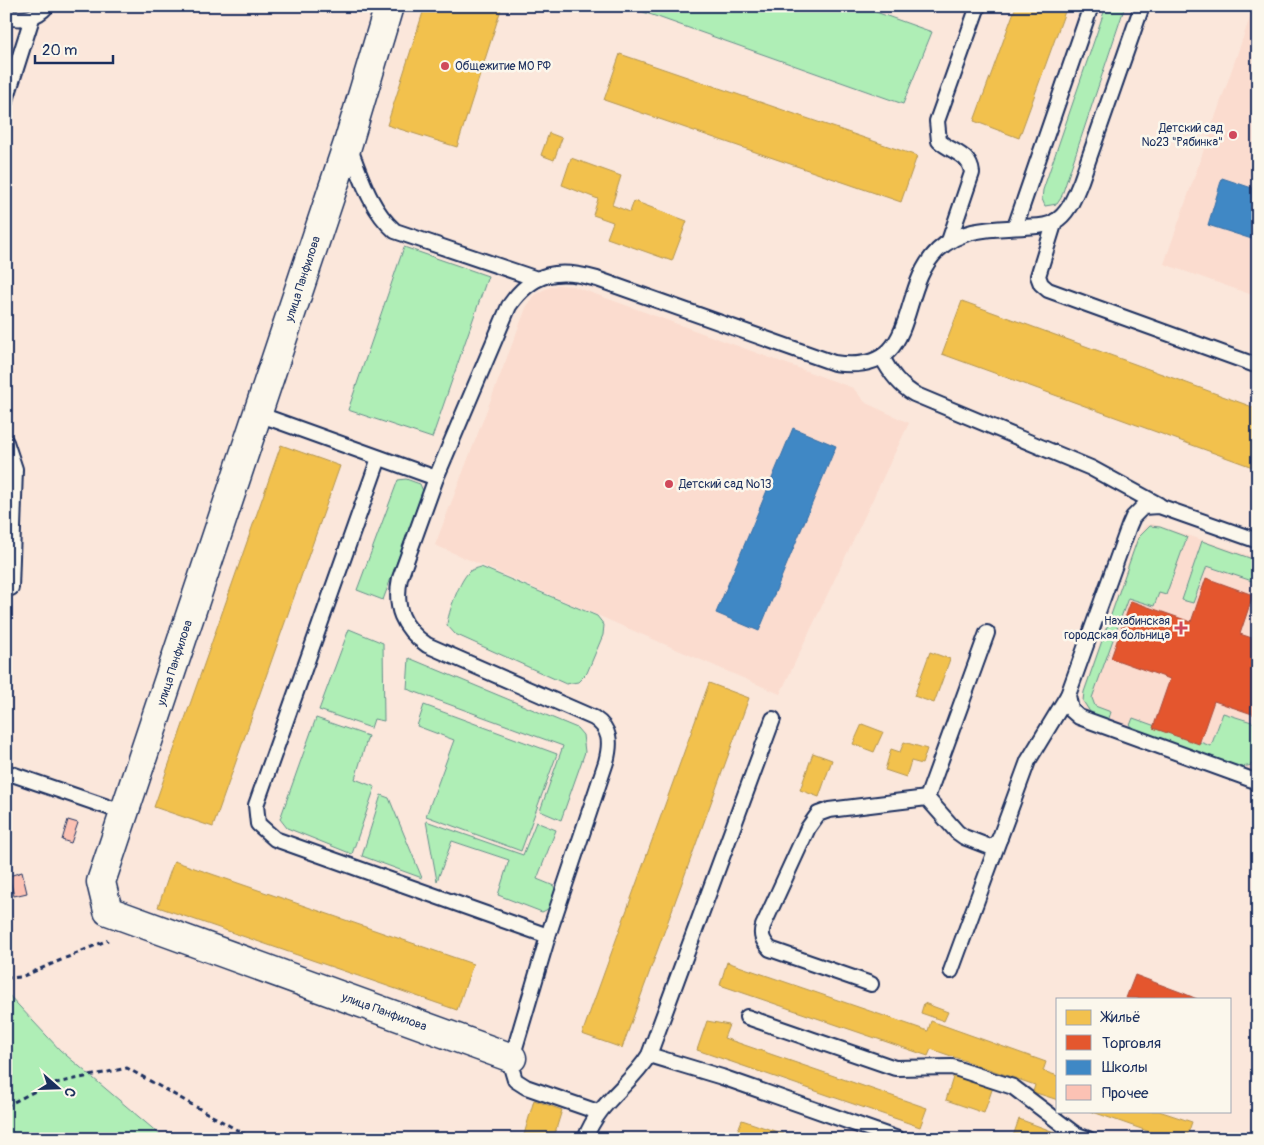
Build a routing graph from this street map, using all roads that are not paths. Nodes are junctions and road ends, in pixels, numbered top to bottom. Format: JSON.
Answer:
{"nodes":[{"id":1,"x":47,"y":6,"type":"edge"},
{"id":2,"x":389,"y":6,"type":"edge"},
{"id":3,"x":978,"y":6,"type":"edge"},
{"id":4,"x":1092,"y":6,"type":"edge"},
{"id":5,"x":1142,"y":6,"type":"edge"},
{"id":6,"x":6,"y":17,"type":"edge"},
{"id":7,"x":32,"y":18,"type":"junction"},
{"id":8,"x":6,"y":100,"type":"edge"},
{"id":9,"x":348,"y":144,"type":"junction"},
{"id":10,"x":1055,"y":221,"type":"junction"},
{"id":11,"x":1015,"y":227,"type":"junction"},
{"id":12,"x":949,"y":241,"type":"junction"},
{"id":13,"x":537,"y":279,"type":"junction"},
{"id":14,"x":882,"y":357,"type":"junction"},
{"id":15,"x":1258,"y":366,"type":"edge"},
{"id":16,"x":258,"y":414,"type":"junction"},
{"id":17,"x":6,"y":442,"type":"edge"},
{"id":18,"x":379,"y":458,"type":"junction"},
{"id":19,"x":436,"y":478,"type":"junction"},
{"id":20,"x":1159,"y":506,"type":"junction"},
{"id":21,"x":1258,"y":541,"type":"edge"},
{"id":22,"x":11,"y":588,"type":"dead end"},
{"id":23,"x":986,"y":633,"type":"dead end"},
{"id":24,"x":1068,"y":695,"type":"junction"},
{"id":25,"x":773,"y":719,"type":"dead end"},
{"id":26,"x":6,"y":772,"type":"edge"},
{"id":27,"x":1258,"y":782,"type":"edge"},
{"id":28,"x":927,"y":798,"type":"junction"},
{"id":29,"x":125,"y":813,"type":"junction"},
{"id":30,"x":1000,"y":838,"type":"junction"},
{"id":31,"x":548,"y":936,"type":"junction"},
{"id":32,"x":951,"y":971,"type":"dead end"},
{"id":33,"x":871,"y":984,"type":"dead end"},
{"id":34,"x":747,"y":1017,"type":"dead end"},
{"id":35,"x":649,"y":1055,"type":"junction"},
{"id":36,"x":512,"y":1058,"type":"junction"},
{"id":37,"x":598,"y":1112,"type":"junction"},
{"id":38,"x":1074,"y":1136,"type":"edge"},
{"id":39,"x":585,"y":1139,"type":"edge"},
{"id":40,"x":898,"y":1139,"type":"edge"},
{"id":41,"x":1088,"y":1139,"type":"edge"}],
"edges":[{"from":1,"to":7,"type":"lane"},
{"from":2,"to":9,"type":"street","name":"улица Панфилова"},
{"from":3,"to":12,"type":"lane"},
{"from":4,"to":11,"type":"lane"},
{"from":5,"to":10,"type":"lane"},
{"from":6,"to":7,"type":"lane"},
{"from":7,"to":8,"type":"lane"},
{"from":9,"to":13,"type":"lane"},
{"from":9,"to":16,"type":"street","name":"улица Панфилова"},
{"from":10,"to":11,"type":"lane"},
{"from":10,"to":15,"type":"lane"},
{"from":11,"to":12,"type":"lane"},
{"from":12,"to":14,"type":"lane"},
{"from":13,"to":14,"type":"lane"},
{"from":13,"to":19,"type":"lane"},
{"from":14,"to":20,"type":"lane"},
{"from":16,"to":18,"type":"lane"},
{"from":16,"to":29,"type":"street","name":"улица Панфилова"},
{"from":17,"to":22,"type":"lane"},
{"from":18,"to":19,"type":"lane"},
{"from":18,"to":31,"type":"lane"},
{"from":19,"to":31,"type":"lane"},
{"from":20,"to":21,"type":"lane"},
{"from":20,"to":24,"type":"lane"},
{"from":23,"to":28,"type":"lane"},
{"from":24,"to":27,"type":"lane"},
{"from":24,"to":30,"type":"lane"},
{"from":25,"to":35,"type":"lane"},
{"from":26,"to":29,"type":"lane"},
{"from":28,"to":30,"type":"lane"},
{"from":28,"to":33,"type":"lane"},
{"from":29,"to":36,"type":"street","name":"улица Панфилова"},
{"from":30,"to":32,"type":"lane"},
{"from":31,"to":36,"type":"lane"},
{"from":34,"to":38,"type":"lane"},
{"from":35,"to":37,"type":"lane"},
{"from":35,"to":40,"type":"lane"},
{"from":36,"to":37,"type":"lane"},
{"from":37,"to":39,"type":"lane"},
{"from":38,"to":41,"type":"lane"}]}
